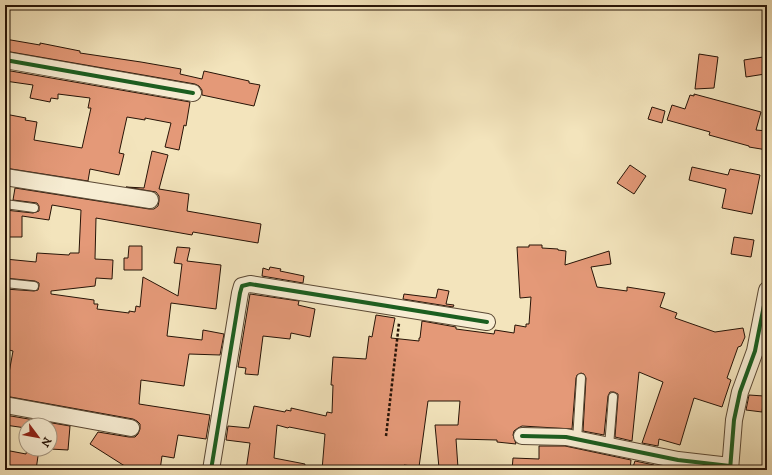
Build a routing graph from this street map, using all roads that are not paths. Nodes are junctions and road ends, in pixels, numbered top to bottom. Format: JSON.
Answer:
{"nodes":[{"id":1,"x":5,"y":60,"type":"edge"},
{"id":2,"x":193,"y":93,"type":"dead end"},
{"id":3,"x":5,"y":177,"type":"edge"},
{"id":4,"x":150,"y":200,"type":"dead end"},
{"id":5,"x":5,"y":204,"type":"edge"},
{"id":6,"x":34,"y":208,"type":"dead end"},
{"id":7,"x":5,"y":284,"type":"edge"},
{"id":8,"x":34,"y":286,"type":"dead end"},
{"id":9,"x":767,"y":290,"type":"edge"},
{"id":10,"x":486,"y":322,"type":"dead end"},
{"id":11,"x":581,"y":378,"type":"dead end"},
{"id":12,"x":613,"y":397,"type":"dead end"},
{"id":13,"x":5,"y":405,"type":"edge"},
{"id":14,"x":131,"y":428,"type":"dead end"},
{"id":15,"x":522,"y":436,"type":"dead end"},
{"id":16,"x":577,"y":440,"type":"junction"},
{"id":17,"x":609,"y":446,"type":"junction"},
{"id":18,"x":730,"y":468,"type":"edge"},
{"id":19,"x":211,"y":470,"type":"edge"}],
"edges":[{"from":1,"to":2,"type":"street"},
{"from":3,"to":4,"type":"street"},
{"from":5,"to":6,"type":"lane"},
{"from":7,"to":8,"type":"lane"},
{"from":9,"to":18,"type":"street"},
{"from":10,"to":19,"type":"street"},
{"from":11,"to":16,"type":"lane"},
{"from":12,"to":17,"type":"lane"},
{"from":13,"to":14,"type":"street"},
{"from":15,"to":16,"type":"street"},
{"from":16,"to":17,"type":"street"},
{"from":17,"to":18,"type":"street"}]}
